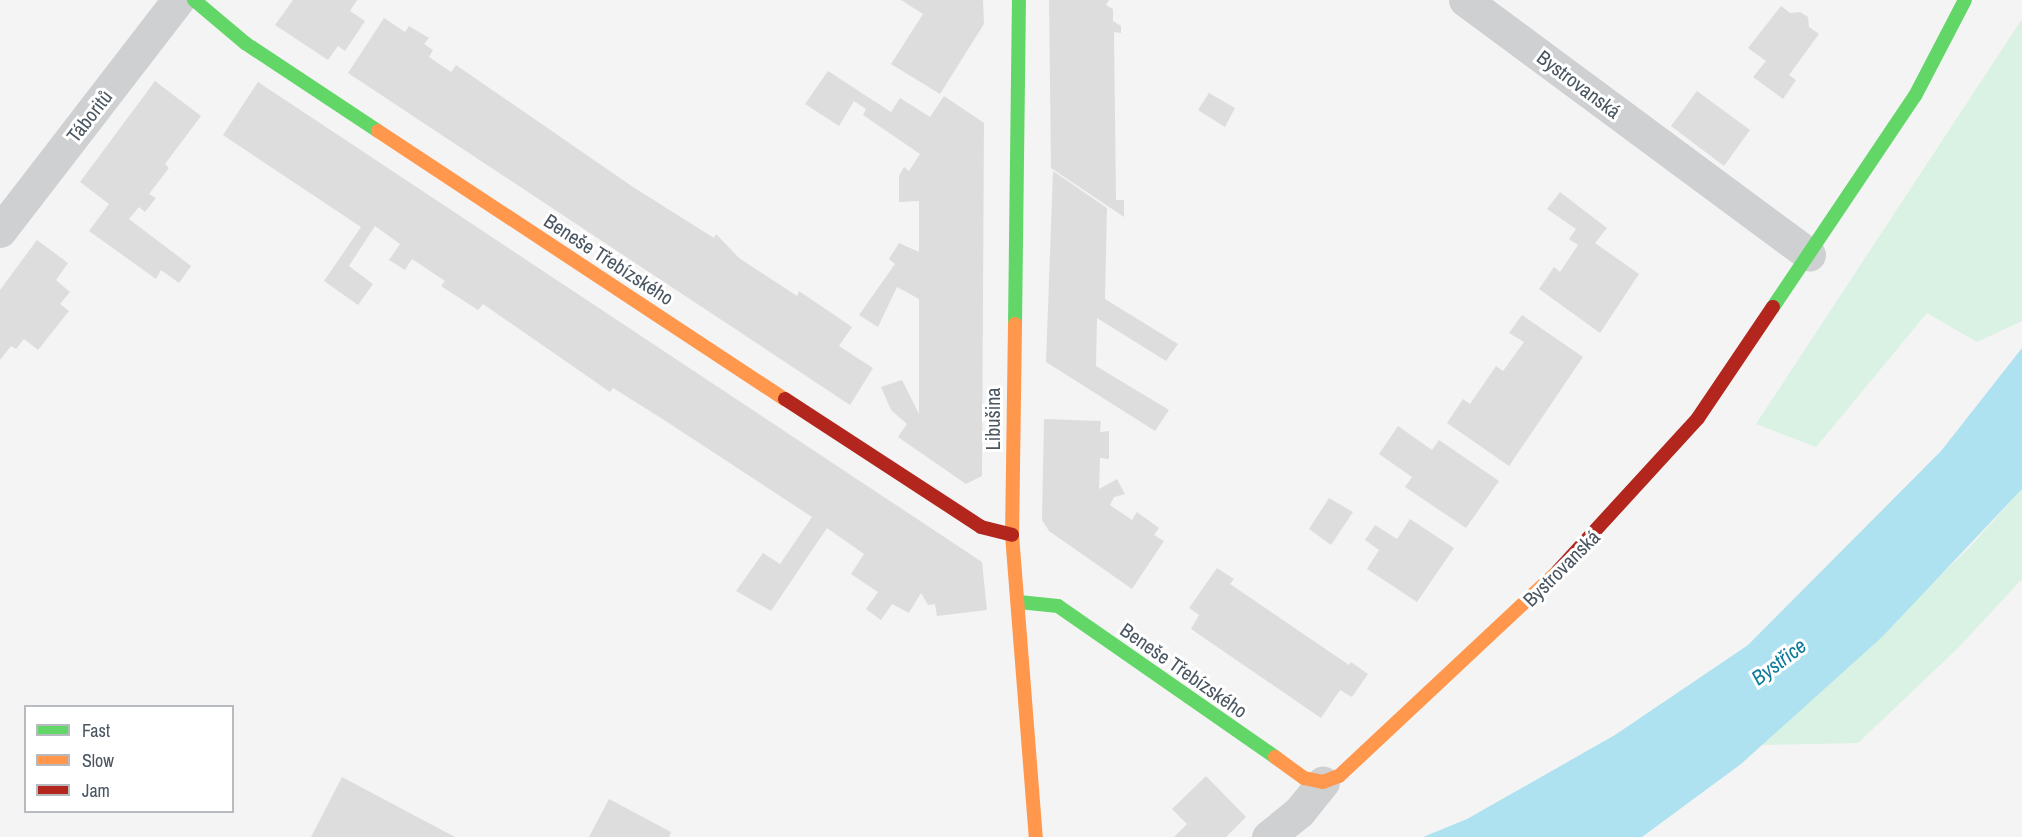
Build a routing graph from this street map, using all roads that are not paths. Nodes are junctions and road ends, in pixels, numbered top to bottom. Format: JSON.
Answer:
{"nodes":[{"id":1,"x":178,"y":0,"type":"edge"},
{"id":2,"x":194,"y":0,"type":"edge"},
{"id":3,"x":1019,"y":0,"type":"edge"},
{"id":4,"x":1465,"y":0,"type":"edge"},
{"id":5,"x":1965,"y":0,"type":"edge"},
{"id":6,"x":0,"y":231,"type":"edge"},
{"id":7,"x":1809,"y":255,"type":"junction"},
{"id":8,"x":1012,"y":535,"type":"junction"},
{"id":9,"x":1019,"y":602,"type":"junction"},
{"id":10,"x":1323,"y":782,"type":"junction"},
{"id":11,"x":1036,"y":837,"type":"edge"},
{"id":12,"x":1268,"y":837,"type":"edge"}],
"edges":[{"from":1,"to":6,"type":"street","name":"Táboritů"},
{"from":2,"to":8,"type":"street","name":"Beneše Třebízského"},
{"from":3,"to":8,"type":"street","name":"Libušina"},
{"from":4,"to":7,"type":"street","name":"Bystrovanská"},
{"from":5,"to":7,"type":"street","name":"Bystrovanská"},
{"from":7,"to":10,"type":"street","name":"Bystrovanská"},
{"from":8,"to":9,"type":"street","name":"Libušina"},
{"from":9,"to":10,"type":"street","name":"Beneše Třebízského"},
{"from":9,"to":11,"type":"street","name":"Libušina"},
{"from":10,"to":12,"type":"street","name":"Bystrovanská"}]}
